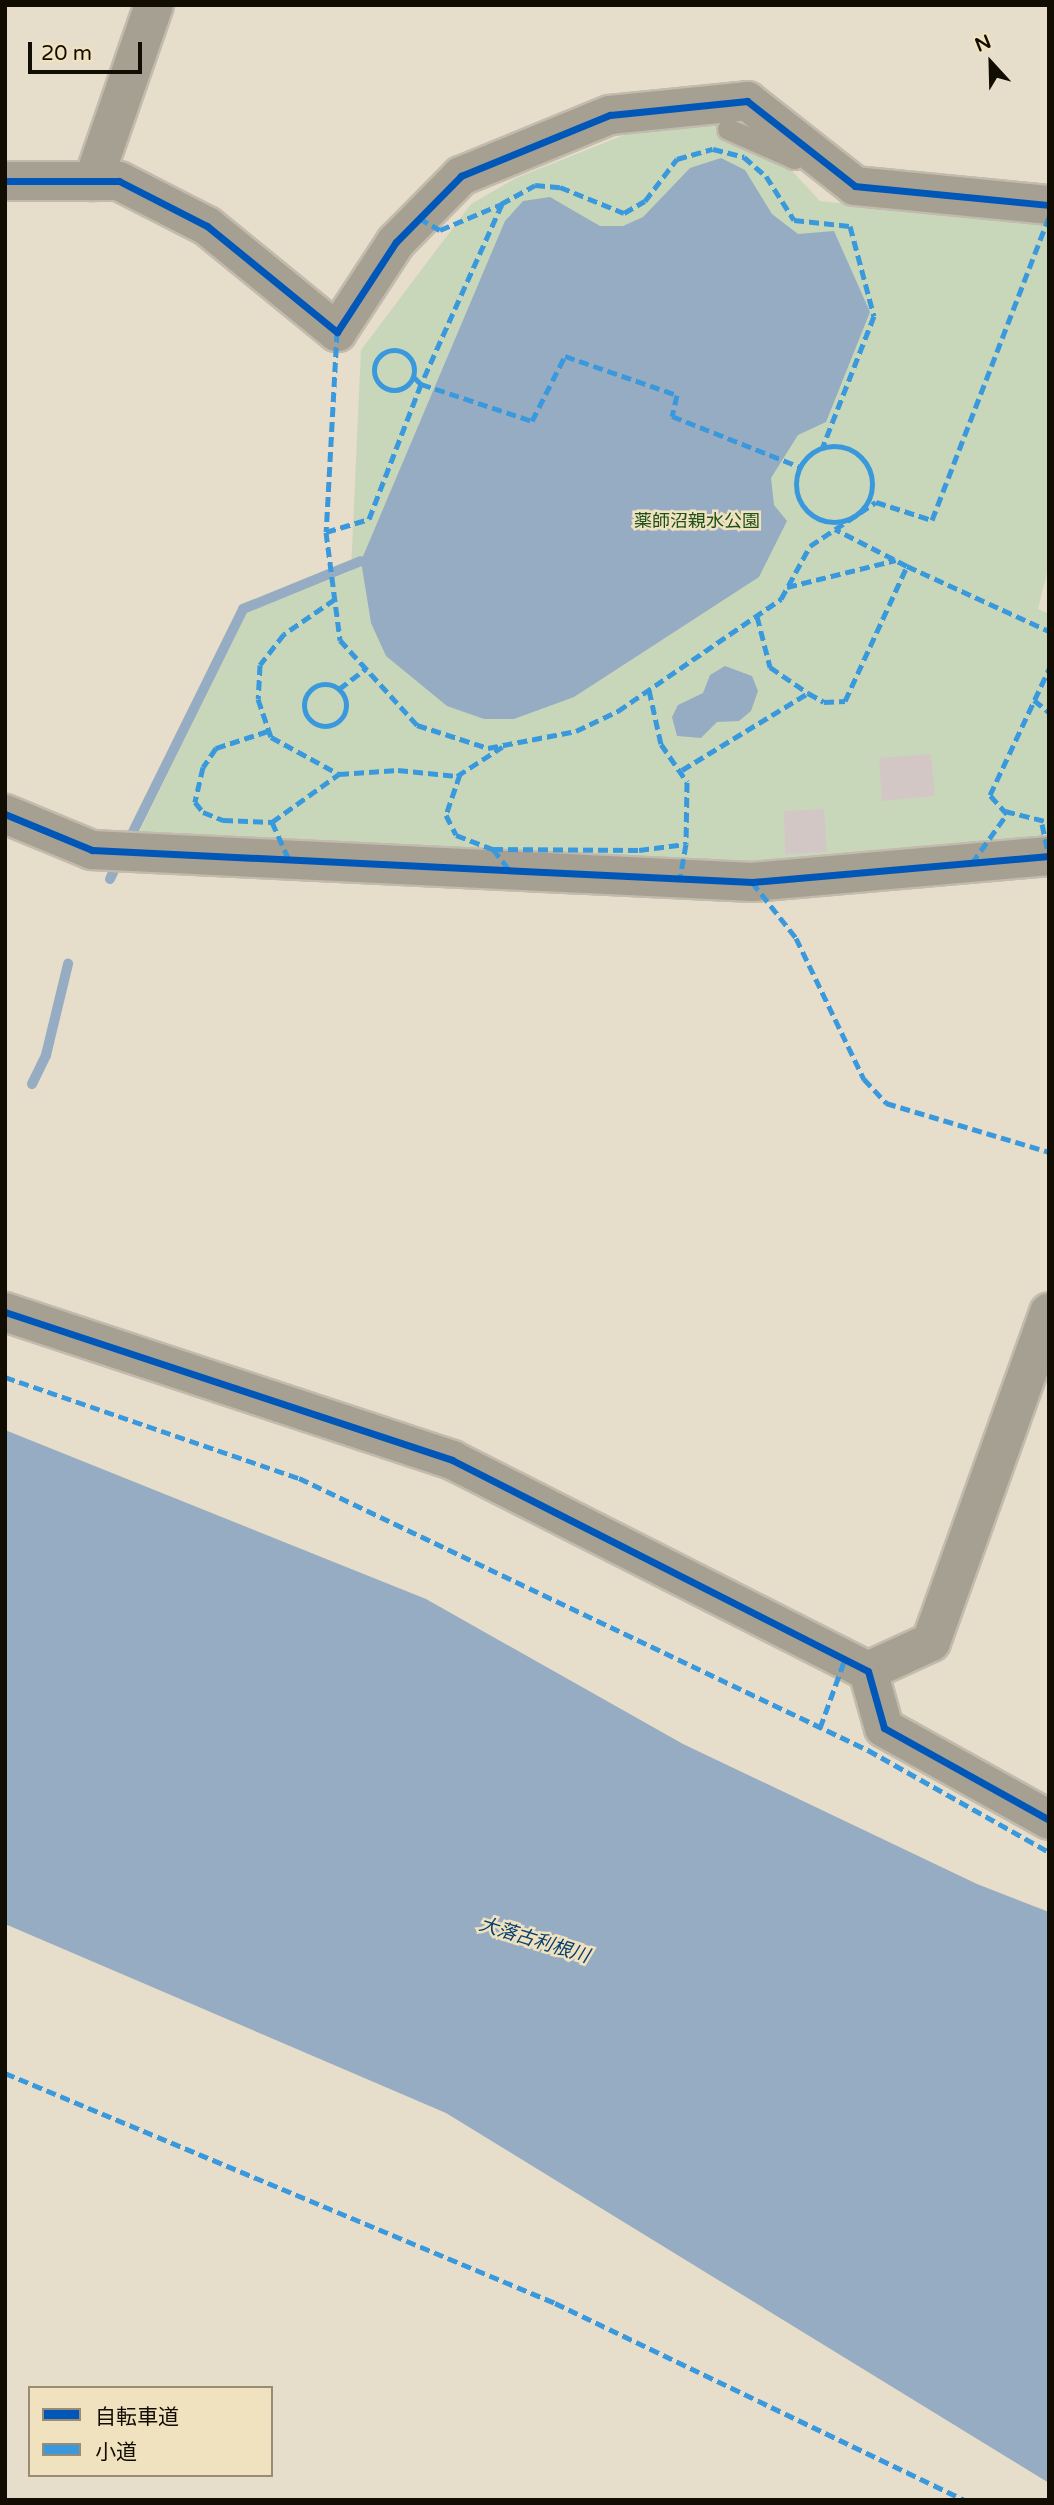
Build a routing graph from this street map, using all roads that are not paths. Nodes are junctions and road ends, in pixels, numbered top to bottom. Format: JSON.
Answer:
{"nodes":[{"id":1,"x":153,"y":5,"type":"edge"},
{"id":2,"x":729,"y":129,"type":"dead end"},
{"id":3,"x":803,"y":146,"type":"junction"},
{"id":4,"x":5,"y":181,"type":"edge"},
{"id":5,"x":93,"y":181,"type":"junction"},
{"id":6,"x":1049,"y":205,"type":"edge"},
{"id":7,"x":5,"y":814,"type":"edge"},
{"id":8,"x":1049,"y":856,"type":"edge"},
{"id":9,"x":5,"y":1312,"type":"edge"},
{"id":10,"x":1049,"y":1313,"type":"edge"},
{"id":11,"x":868,"y":1671,"type":"junction"},
{"id":12,"x":1049,"y":1820,"type":"edge"}],
"edges":[{"from":1,"to":5,"type":"street"},
{"from":2,"to":3,"type":"lane"},
{"from":3,"to":5,"type":"street"},
{"from":3,"to":6,"type":"street"},
{"from":4,"to":5,"type":"street"},
{"from":7,"to":8,"type":"street"},
{"from":9,"to":11,"type":"street"},
{"from":10,"to":11,"type":"street"},
{"from":11,"to":12,"type":"street"}]}
